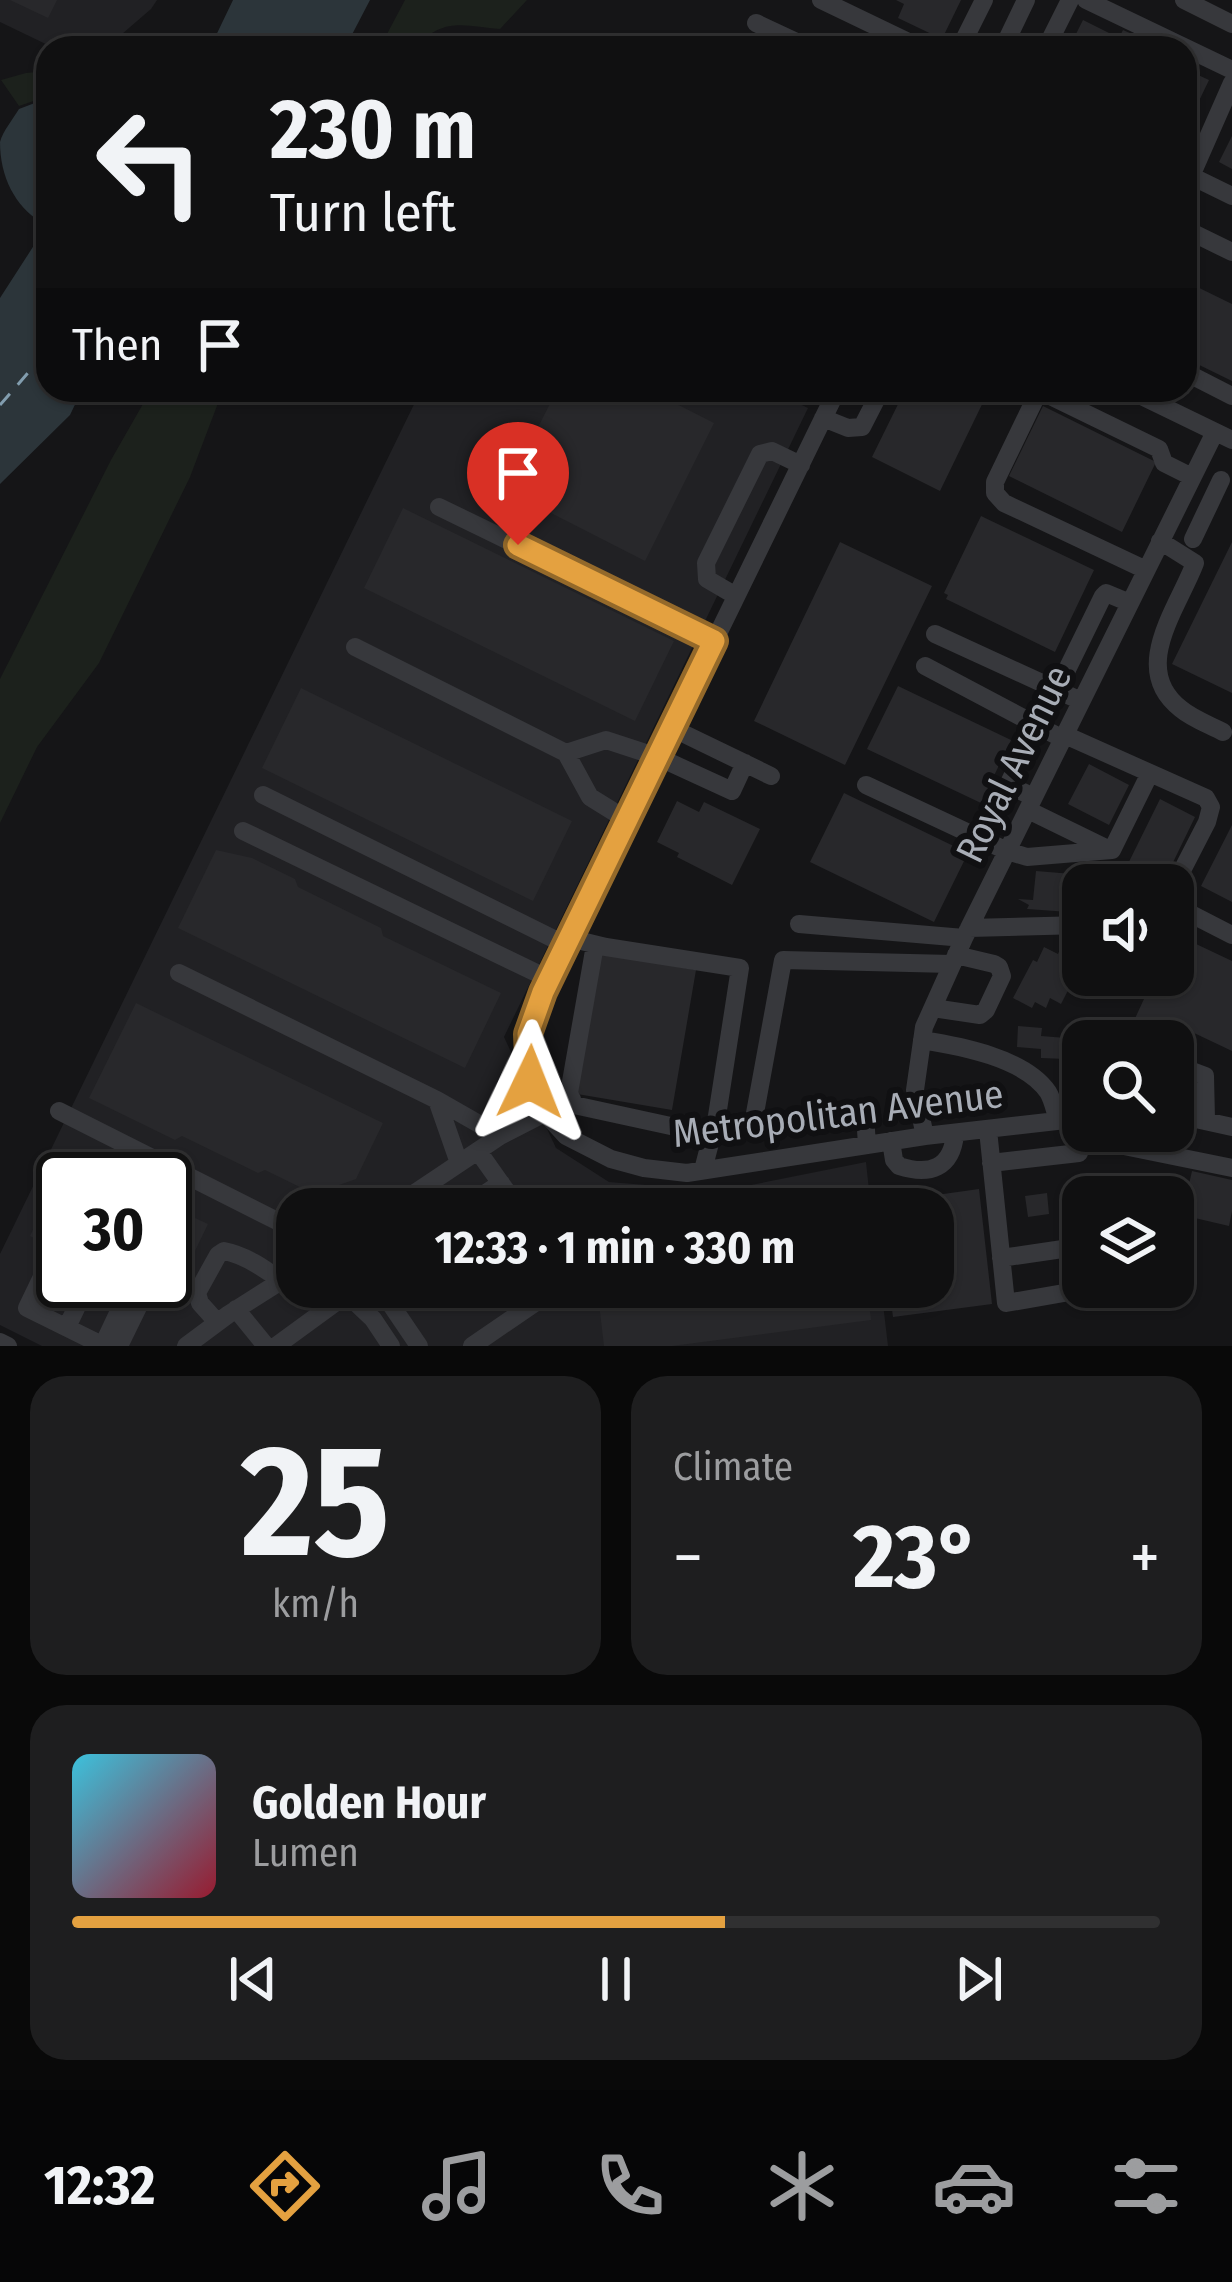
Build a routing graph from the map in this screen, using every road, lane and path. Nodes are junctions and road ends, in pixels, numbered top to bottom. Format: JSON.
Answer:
{"nodes":[{"id":1,"x":821,"y":0,"type":"edge"},
{"id":2,"x":984,"y":0,"type":"edge"},
{"id":3,"x":1026,"y":0,"type":"edge"},
{"id":4,"x":1070,"y":0,"type":"edge"},
{"id":5,"x":1086,"y":0,"type":"edge"},
{"id":6,"x":1184,"y":0,"type":"edge"},
{"id":7,"x":757,"y":23,"type":"dead end"},
{"id":8,"x":1232,"y":24,"type":"edge"},
{"id":9,"x":784,"y":36,"type":"edge"},
{"id":10,"x":896,"y":36,"type":"edge"},
{"id":11,"x":966,"y":36,"type":"edge"},
{"id":12,"x":1009,"y":36,"type":"edge"},
{"id":13,"x":1052,"y":36,"type":"edge"},
{"id":14,"x":1161,"y":36,"type":"edge"},
{"id":15,"x":1197,"y":53,"type":"edge"},
{"id":16,"x":1232,"y":70,"type":"edge"},
{"id":17,"x":1232,"y":83,"type":"edge"},
{"id":18,"x":1197,"y":155,"type":"edge"},
{"id":19,"x":1197,"y":178,"type":"edge"},
{"id":20,"x":1232,"y":196,"type":"edge"},
{"id":21,"x":1197,"y":235,"type":"edge"},
{"id":22,"x":1232,"y":253,"type":"edge"},
{"id":23,"x":1197,"y":379,"type":"edge"},
{"id":24,"x":1232,"y":395,"type":"edge"},
{"id":25,"x":831,"y":402,"type":"edge"},
{"id":26,"x":875,"y":402,"type":"edge"},
{"id":27,"x":1034,"y":402,"type":"edge"},
{"id":28,"x":1067,"y":402,"type":"edge"},
{"id":29,"x":1154,"y":402,"type":"edge"},
{"id":30,"x":823,"y":418,"type":"junction"},
{"id":31,"x":1223,"y":436,"type":"edge"},
{"id":32,"x":801,"y":465,"type":"junction"},
{"id":33,"x":1194,"y":473,"type":"junction"},
{"id":34,"x":1227,"y":483,"type":"edge"},
{"id":35,"x":439,"y":507,"type":"dead end"},
{"id":36,"x":1193,"y":539,"type":"dead end"},
{"id":37,"x":1160,"y":541,"type":"junction"},
{"id":38,"x":1146,"y":570,"type":"junction"},
{"id":39,"x":736,"y":596,"type":"junction"},
{"id":40,"x":1127,"y":609,"type":"junction"},
{"id":41,"x":1162,"y":633,"type":"junction"},
{"id":42,"x":935,"y":634,"type":"dead end"},
{"id":43,"x":714,"y":641,"type":"junction"},
{"id":44,"x":355,"y":647,"type":"dead end"},
{"id":45,"x":925,"y":666,"type":"dead end"},
{"id":46,"x":1057,"y":690,"type":"junction"},
{"id":47,"x":1082,"y":701,"type":"junction"},
{"id":48,"x":1037,"y":725,"type":"junction"},
{"id":49,"x":672,"y":728,"type":"junction"},
{"id":50,"x":1223,"y":732,"type":"dead end"},
{"id":51,"x":1064,"y":737,"type":"junction"},
{"id":52,"x":566,"y":753,"type":"junction"},
{"id":53,"x":658,"y":757,"type":"junction"},
{"id":54,"x":745,"y":763,"type":"junction"},
{"id":55,"x":1150,"y":773,"type":"junction"},
{"id":56,"x":771,"y":776,"type":"dead end"},
{"id":57,"x":866,"y":785,"type":"dead end"},
{"id":58,"x":262,"y":795,"type":"dead end"},
{"id":59,"x":1031,"y":803,"type":"junction"},
{"id":60,"x":627,"y":820,"type":"junction"},
{"id":61,"x":243,"y":831,"type":"dead end"},
{"id":62,"x":1112,"y":850,"type":"junction"},
{"id":63,"x":1007,"y":851,"type":"junction"},
{"id":64,"x":1185,"y":864,"type":"edge"},
{"id":65,"x":1194,"y":915,"type":"edge"},
{"id":66,"x":799,"y":924,"type":"dead end"},
{"id":67,"x":1062,"y":929,"type":"edge"},
{"id":68,"x":1232,"y":934,"type":"edge"},
{"id":69,"x":567,"y":942,"type":"junction"},
{"id":70,"x":596,"y":945,"type":"junction"},
{"id":71,"x":960,"y":946,"type":"junction"},
{"id":72,"x":179,"y":973,"type":"dead end"},
{"id":73,"x":549,"y":980,"type":"junction"},
{"id":74,"x":933,"y":1009,"type":"junction"},
{"id":75,"x":922,"y":1040,"type":"junction"},
{"id":76,"x":1194,"y":1072,"type":"edge"},
{"id":77,"x":572,"y":1099,"type":"junction"},
{"id":78,"x":437,"y":1100,"type":"junction"},
{"id":79,"x":59,"y":1111,"type":"dead end"},
{"id":80,"x":545,"y":1113,"type":"junction"},
{"id":81,"x":1194,"y":1117,"type":"edge"},
{"id":82,"x":1206,"y":1119,"type":"junction"},
{"id":83,"x":803,"y":1120,"type":"junction"},
{"id":84,"x":1058,"y":1120,"type":"junction"},
{"id":85,"x":1062,"y":1120,"type":"edge"},
{"id":86,"x":1232,"y":1127,"type":"edge"},
{"id":87,"x":988,"y":1130,"type":"junction"},
{"id":88,"x":955,"y":1134,"type":"junction"},
{"id":89,"x":712,"y":1135,"type":"junction"},
{"id":90,"x":500,"y":1136,"type":"junction"},
{"id":91,"x":925,"y":1136,"type":"junction"},
{"id":92,"x":891,"y":1142,"type":"junction"},
{"id":93,"x":867,"y":1145,"type":"junction"},
{"id":94,"x":478,"y":1151,"type":"junction"},
{"id":95,"x":1153,"y":1152,"type":"edge"},
{"id":96,"x":1079,"y":1153,"type":"dead end"},
{"id":97,"x":802,"y":1155,"type":"junction"},
{"id":98,"x":459,"y":1163,"type":"junction"},
{"id":99,"x":991,"y":1163,"type":"junction"},
{"id":100,"x":1232,"y":1168,"type":"edge"},
{"id":101,"x":703,"y":1170,"type":"junction"},
{"id":102,"x":501,"y":1184,"type":"junction"},
{"id":103,"x":422,"y":1188,"type":"edge"},
{"id":104,"x":495,"y":1188,"type":"edge"},
{"id":105,"x":504,"y":1188,"type":"edge"},
{"id":106,"x":276,"y":1220,"type":"edge"},
{"id":107,"x":1062,"y":1249,"type":"edge"},
{"id":108,"x":1001,"y":1258,"type":"junction"},
{"id":109,"x":276,"y":1270,"type":"edge"},
{"id":110,"x":276,"y":1284,"type":"edge"},
{"id":111,"x":36,"y":1289,"type":"edge"},
{"id":112,"x":1062,"y":1293,"type":"edge"},
{"id":113,"x":76,"y":1308,"type":"edge"},
{"id":114,"x":316,"y":1308,"type":"edge"},
{"id":115,"x":361,"y":1308,"type":"edge"},
{"id":116,"x":394,"y":1308,"type":"edge"},
{"id":117,"x":527,"y":1308,"type":"edge"},
{"id":118,"x":236,"y":1309,"type":"junction"},
{"id":119,"x":217,"y":1322,"type":"junction"},
{"id":120,"x":67,"y":1328,"type":"junction"},
{"id":121,"x":0,"y":1342,"type":"edge"},
{"id":122,"x":8,"y":1346,"type":"edge"},
{"id":123,"x":103,"y":1346,"type":"edge"},
{"id":124,"x":119,"y":1346,"type":"edge"},
{"id":125,"x":186,"y":1346,"type":"edge"},
{"id":126,"x":266,"y":1346,"type":"edge"},
{"id":127,"x":276,"y":1346,"type":"edge"},
{"id":128,"x":391,"y":1346,"type":"edge"},
{"id":129,"x":419,"y":1346,"type":"edge"},
{"id":130,"x":472,"y":1346,"type":"edge"}],
"edges":[{"from":1,"to":10,"type":"street"},
{"from":2,"to":11,"type":"street"},
{"from":3,"to":12,"type":"street"},
{"from":4,"to":13,"type":"street"},
{"from":5,"to":14,"type":"street"},
{"from":6,"to":8,"type":"street"},
{"from":7,"to":9,"type":"street"},
{"from":15,"to":16,"type":"street"},
{"from":17,"to":18,"type":"street"},
{"from":19,"to":20,"type":"street"},
{"from":21,"to":22,"type":"street"},
{"from":23,"to":24,"type":"street"},
{"from":25,"to":30,"type":"street"},
{"from":26,"to":30,"type":"street"},
{"from":27,"to":38,"type":"street"},
{"from":28,"to":33,"type":"street"},
{"from":29,"to":31,"type":"street"},
{"from":30,"to":32,"type":"street"},
{"from":31,"to":33,"type":"street","name":"Royal Avenue"},
{"from":32,"to":39,"type":"street"},
{"from":32,"to":39,"type":"street"},
{"from":33,"to":34,"type":"street"},
{"from":33,"to":37,"type":"street","name":"Royal Avenue"},
{"from":34,"to":36,"type":"street"},
{"from":35,"to":43,"type":"street"},
{"from":37,"to":38,"type":"street","name":"Royal Avenue"},
{"from":37,"to":41,"type":"street"},
{"from":38,"to":40,"type":"street","name":"Royal Avenue"},
{"from":39,"to":43,"type":"street"},
{"from":40,"to":41,"type":"street"},
{"from":40,"to":46,"type":"street"},
{"from":40,"to":47,"type":"street","name":"Royal Avenue"},
{"from":41,"to":50,"type":"street"},
{"from":42,"to":46,"type":"street"},
{"from":43,"to":49,"type":"street"},
{"from":44,"to":52,"type":"street"},
{"from":45,"to":48,"type":"street"},
{"from":46,"to":47,"type":"street"},
{"from":47,"to":51,"type":"street","name":"Royal Avenue"},
{"from":48,"to":51,"type":"street"},
{"from":48,"to":59,"type":"street"},
{"from":49,"to":53,"type":"street"},
{"from":49,"to":54,"type":"street"},
{"from":51,"to":55,"type":"street"},
{"from":51,"to":59,"type":"street","name":"Royal Avenue"},
{"from":52,"to":53,"type":"street"},
{"from":52,"to":60,"type":"street"},
{"from":53,"to":54,"type":"street"},
{"from":53,"to":60,"type":"street"},
{"from":54,"to":56,"type":"street"},
{"from":55,"to":62,"type":"street"},
{"from":55,"to":64,"type":"street"},
{"from":57,"to":63,"type":"street"},
{"from":58,"to":69,"type":"street"},
{"from":59,"to":62,"type":"street"},
{"from":59,"to":63,"type":"street","name":"Royal Avenue"},
{"from":60,"to":69,"type":"street"},
{"from":61,"to":73,"type":"street"},
{"from":62,"to":63,"type":"street"},
{"from":63,"to":71,"type":"street","name":"Royal Avenue"},
{"from":65,"to":68,"type":"street"},
{"from":66,"to":71,"type":"street"},
{"from":67,"to":71,"type":"street"},
{"from":69,"to":70,"type":"street"},
{"from":69,"to":73,"type":"street"},
{"from":70,"to":77,"type":"street"},
{"from":70,"to":89,"type":"street"},
{"from":71,"to":74,"type":"street","name":"Royal Avenue"},
{"from":71,"to":74,"type":"street"},
{"from":71,"to":83,"type":"street"},
{"from":72,"to":78,"type":"street"},
{"from":73,"to":80,"type":"street"},
{"from":74,"to":75,"type":"street","name":"Royal Avenue"},
{"from":75,"to":84,"type":"street"},
{"from":75,"to":91,"type":"street","name":"Royal Avenue"},
{"from":76,"to":82,"type":"street"},
{"from":77,"to":80,"type":"street"},
{"from":77,"to":89,"type":"street"},
{"from":78,"to":90,"type":"street"},
{"from":78,"to":98,"type":"street"},
{"from":79,"to":106,"type":"street"},
{"from":80,"to":90,"type":"street"},
{"from":80,"to":101,"type":"street","name":"Metropolitan Avenue"},
{"from":81,"to":82,"type":"street"},
{"from":82,"to":86,"type":"street"},
{"from":83,"to":93,"type":"street"},
{"from":83,"to":97,"type":"street"},
{"from":84,"to":85,"type":"street","name":"Metropolitan Avenue"},
{"from":84,"to":87,"type":"street","name":"Metropolitan Avenue"},
{"from":87,"to":88,"type":"street","name":"Metropolitan Avenue"},
{"from":87,"to":99,"type":"street"},
{"from":88,"to":91,"type":"street","name":"Metropolitan Avenue"},
{"from":88,"to":92,"type":"street"},
{"from":89,"to":101,"type":"street"},
{"from":90,"to":94,"type":"street"},
{"from":91,"to":92,"type":"street","name":"Metropolitan Avenue"},
{"from":92,"to":93,"type":"street","name":"Metropolitan Avenue"},
{"from":93,"to":97,"type":"street","name":"Metropolitan Avenue"},
{"from":94,"to":98,"type":"street"},
{"from":94,"to":102,"type":"street"},
{"from":95,"to":100,"type":"street"},
{"from":96,"to":99,"type":"street"},
{"from":97,"to":101,"type":"street","name":"Metropolitan Avenue"},
{"from":98,"to":103,"type":"street"},
{"from":99,"to":108,"type":"street"},
{"from":102,"to":104,"type":"street"},
{"from":102,"to":105,"type":"street"},
{"from":107,"to":108,"type":"street"},
{"from":108,"to":112,"type":"street"},
{"from":109,"to":119,"type":"street"},
{"from":110,"to":118,"type":"street"},
{"from":111,"to":120,"type":"street"},
{"from":113,"to":120,"type":"street"},
{"from":114,"to":127,"type":"street"},
{"from":115,"to":128,"type":"street"},
{"from":116,"to":129,"type":"street"},
{"from":117,"to":130,"type":"street"},
{"from":118,"to":119,"type":"street"},
{"from":118,"to":126,"type":"street"},
{"from":119,"to":125,"type":"street"},
{"from":120,"to":123,"type":"street"},
{"from":121,"to":122,"type":"street"},
{"from":123,"to":124,"type":"street"}]}
